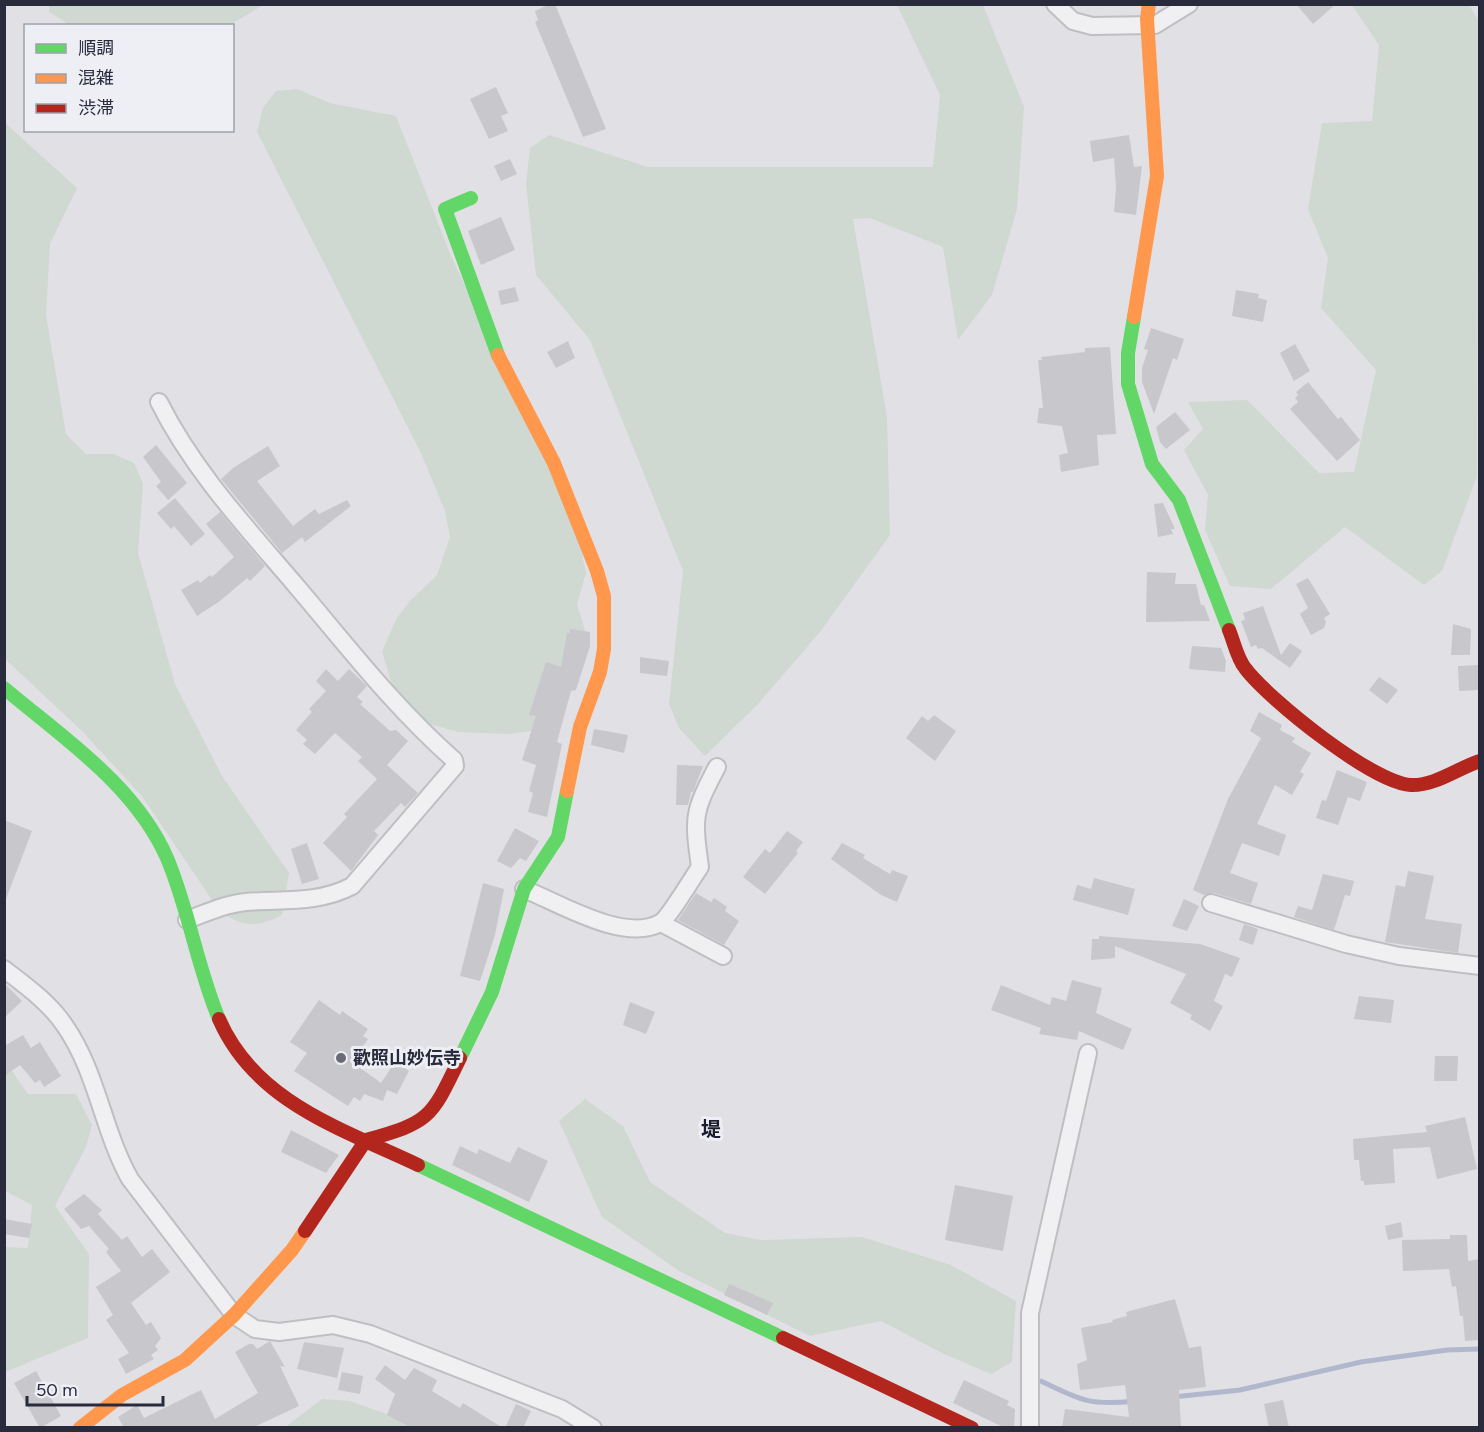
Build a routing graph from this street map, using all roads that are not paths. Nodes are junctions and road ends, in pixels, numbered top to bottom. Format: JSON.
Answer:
{"nodes":[{"id":1,"x":1054,"y":4,"type":"edge"},
{"id":2,"x":1149,"y":4,"type":"edge"},
{"id":3,"x":1189,"y":4,"type":"edge"},
{"id":4,"x":1148,"y":26,"type":"junction"},
{"id":5,"x":471,"y":198,"type":"dead end"},
{"id":6,"x":159,"y":402,"type":"dead end"},
{"id":7,"x":4,"y":688,"type":"edge"},
{"id":8,"x":1479,"y":761,"type":"edge"},
{"id":9,"x":717,"y":767,"type":"dead end"},
{"id":10,"x":524,"y":889,"type":"junction"},
{"id":11,"x":1211,"y":903,"type":"dead end"},
{"id":12,"x":187,"y":920,"type":"junction"},
{"id":13,"x":661,"y":923,"type":"junction"},
{"id":14,"x":723,"y":956,"type":"dead end"},
{"id":15,"x":1479,"y":966,"type":"edge"},
{"id":16,"x":4,"y":969,"type":"edge"},
{"id":17,"x":1088,"y":1053,"type":"dead end"},
{"id":18,"x":366,"y":1140,"type":"junction"},
{"id":19,"x":234,"y":1315,"type":"junction"},
{"id":20,"x":80,"y":1428,"type":"edge"},
{"id":21,"x":593,"y":1428,"type":"edge"},
{"id":22,"x":972,"y":1428,"type":"edge"},
{"id":23,"x":1030,"y":1428,"type":"edge"}],
"edges":[{"from":1,"to":4,"type":"street"},
{"from":2,"to":4,"type":"street"},
{"from":3,"to":4,"type":"street"},
{"from":4,"to":8,"type":"street"},
{"from":5,"to":10,"type":"street"},
{"from":6,"to":12,"type":"street"},
{"from":7,"to":12,"type":"street"},
{"from":9,"to":13,"type":"street"},
{"from":10,"to":13,"type":"street"},
{"from":10,"to":18,"type":"street"},
{"from":11,"to":15,"type":"street"},
{"from":12,"to":18,"type":"street"},
{"from":13,"to":14,"type":"street"},
{"from":16,"to":19,"type":"street"},
{"from":17,"to":23,"type":"street"},
{"from":18,"to":19,"type":"street"},
{"from":18,"to":22,"type":"street"},
{"from":19,"to":20,"type":"street"},
{"from":19,"to":21,"type":"street"}]}
